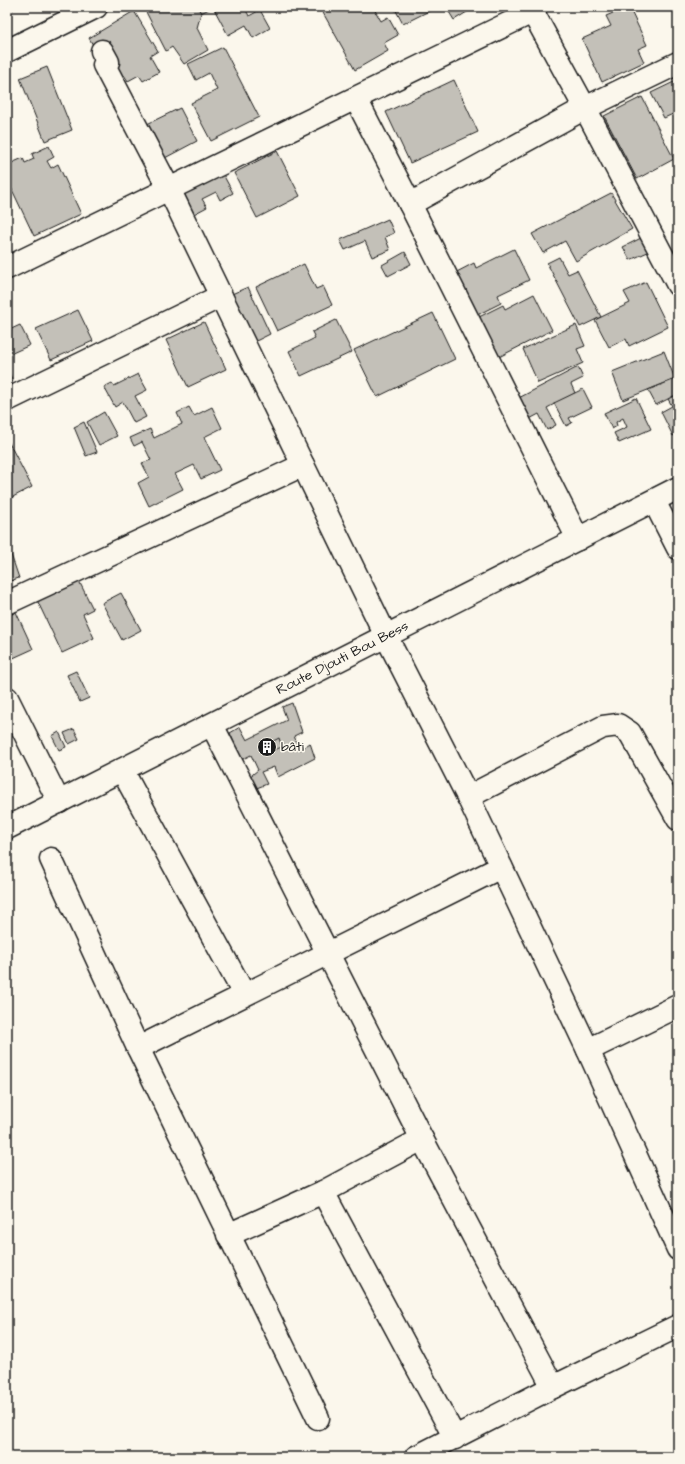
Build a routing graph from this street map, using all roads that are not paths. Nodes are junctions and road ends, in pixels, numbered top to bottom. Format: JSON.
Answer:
{"nodes":[{"id":1,"x":96,"y":7,"type":"edge"},
{"id":2,"x":531,"y":9,"type":"edge"},
{"id":3,"x":7,"y":51,"type":"edge"},
{"id":4,"x":102,"y":51,"type":"dead end"},
{"id":5,"x":678,"y":63,"type":"edge"},
{"id":6,"x":356,"y":99,"type":"junction"},
{"id":7,"x":585,"y":108,"type":"junction"},
{"id":8,"x":169,"y":189,"type":"junction"},
{"id":9,"x":410,"y":204,"type":"junction"},
{"id":10,"x":7,"y":268,"type":"edge"},
{"id":11,"x":675,"y":272,"type":"edge"},
{"id":12,"x":221,"y":296,"type":"junction"},
{"id":13,"x":7,"y":400,"type":"edge"},
{"id":14,"x":303,"y":465,"type":"junction"},
{"id":15,"x":678,"y":488,"type":"edge"},
{"id":16,"x":654,"y":501,"type":"junction"},
{"id":17,"x":578,"y":539,"type":"junction"},
{"id":18,"x":678,"y":548,"type":"edge"},
{"id":19,"x":7,"y":603,"type":"edge"},
{"id":20,"x":386,"y":636,"type":"junction"},
{"id":21,"x":7,"y":698,"type":"edge"},
{"id":22,"x":212,"y":725,"type":"junction"},
{"id":23,"x":122,"y":770,"type":"junction"},
{"id":24,"x":468,"y":798,"type":"junction"},
{"id":25,"x":59,"y":802,"type":"junction"},
{"id":26,"x":677,"y":813,"type":"edge"},
{"id":27,"x":7,"y":828,"type":"edge"},
{"id":28,"x":51,"y":859,"type":"dead end"},
{"id":29,"x":501,"y":867,"type":"junction"},
{"id":30,"x":328,"y":953,"type":"junction"},
{"id":31,"x":244,"y":994,"type":"junction"},
{"id":32,"x":678,"y":1006,"type":"edge"},
{"id":33,"x":138,"y":1048,"type":"junction"},
{"id":34,"x":588,"y":1050,"type":"junction"},
{"id":35,"x":422,"y":1139,"type":"junction"},
{"id":36,"x":322,"y":1192,"type":"junction"},
{"id":37,"x":228,"y":1235,"type":"junction"},
{"id":38,"x":678,"y":1249,"type":"edge"},
{"id":39,"x":678,"y":1326,"type":"edge"},
{"id":40,"x":553,"y":1386,"type":"junction"},
{"id":41,"x":318,"y":1418,"type":"dead end"},
{"id":42,"x":455,"y":1438,"type":"junction"},
{"id":43,"x":416,"y":1457,"type":"edge"}],
"edges":[{"from":1,"to":3,"type":"street"},
{"from":2,"to":6,"type":"street"},
{"from":2,"to":7,"type":"street"},
{"from":4,"to":8,"type":"street"},
{"from":5,"to":7,"type":"street"},
{"from":6,"to":8,"type":"street"},
{"from":6,"to":9,"type":"street"},
{"from":7,"to":9,"type":"street"},
{"from":7,"to":11,"type":"street"},
{"from":8,"to":10,"type":"street"},
{"from":8,"to":12,"type":"street"},
{"from":9,"to":17,"type":"street"},
{"from":12,"to":13,"type":"street"},
{"from":12,"to":14,"type":"street"},
{"from":14,"to":19,"type":"street"},
{"from":14,"to":20,"type":"street"},
{"from":15,"to":16,"type":"street","name":"Route Djouti Bou Bess"},
{"from":16,"to":17,"type":"street","name":"Route Djouti Bou Bess"},
{"from":16,"to":18,"type":"street"},
{"from":17,"to":20,"type":"street","name":"Route Djouti Bou Bess"},
{"from":20,"to":22,"type":"street","name":"Route Djouti Bou Bess"},
{"from":20,"to":24,"type":"street"},
{"from":21,"to":25,"type":"street"},
{"from":22,"to":23,"type":"street","name":"Route Djouti Bou Bess"},
{"from":22,"to":30,"type":"street"},
{"from":23,"to":25,"type":"street","name":"Route Djouti Bou Bess"},
{"from":23,"to":31,"type":"street"},
{"from":24,"to":26,"type":"street"},
{"from":24,"to":29,"type":"street"},
{"from":25,"to":27,"type":"street","name":"Route Djouti Bou Bess"},
{"from":28,"to":33,"type":"street"},
{"from":29,"to":30,"type":"street"},
{"from":29,"to":34,"type":"street"},
{"from":30,"to":31,"type":"street"},
{"from":30,"to":35,"type":"street"},
{"from":31,"to":33,"type":"street"},
{"from":32,"to":34,"type":"street"},
{"from":33,"to":37,"type":"street"},
{"from":34,"to":38,"type":"street"},
{"from":35,"to":36,"type":"street"},
{"from":35,"to":40,"type":"street"},
{"from":36,"to":37,"type":"street"},
{"from":36,"to":42,"type":"street"},
{"from":37,"to":41,"type":"street"},
{"from":39,"to":40,"type":"street"},
{"from":40,"to":42,"type":"street"},
{"from":42,"to":43,"type":"street"}]}
